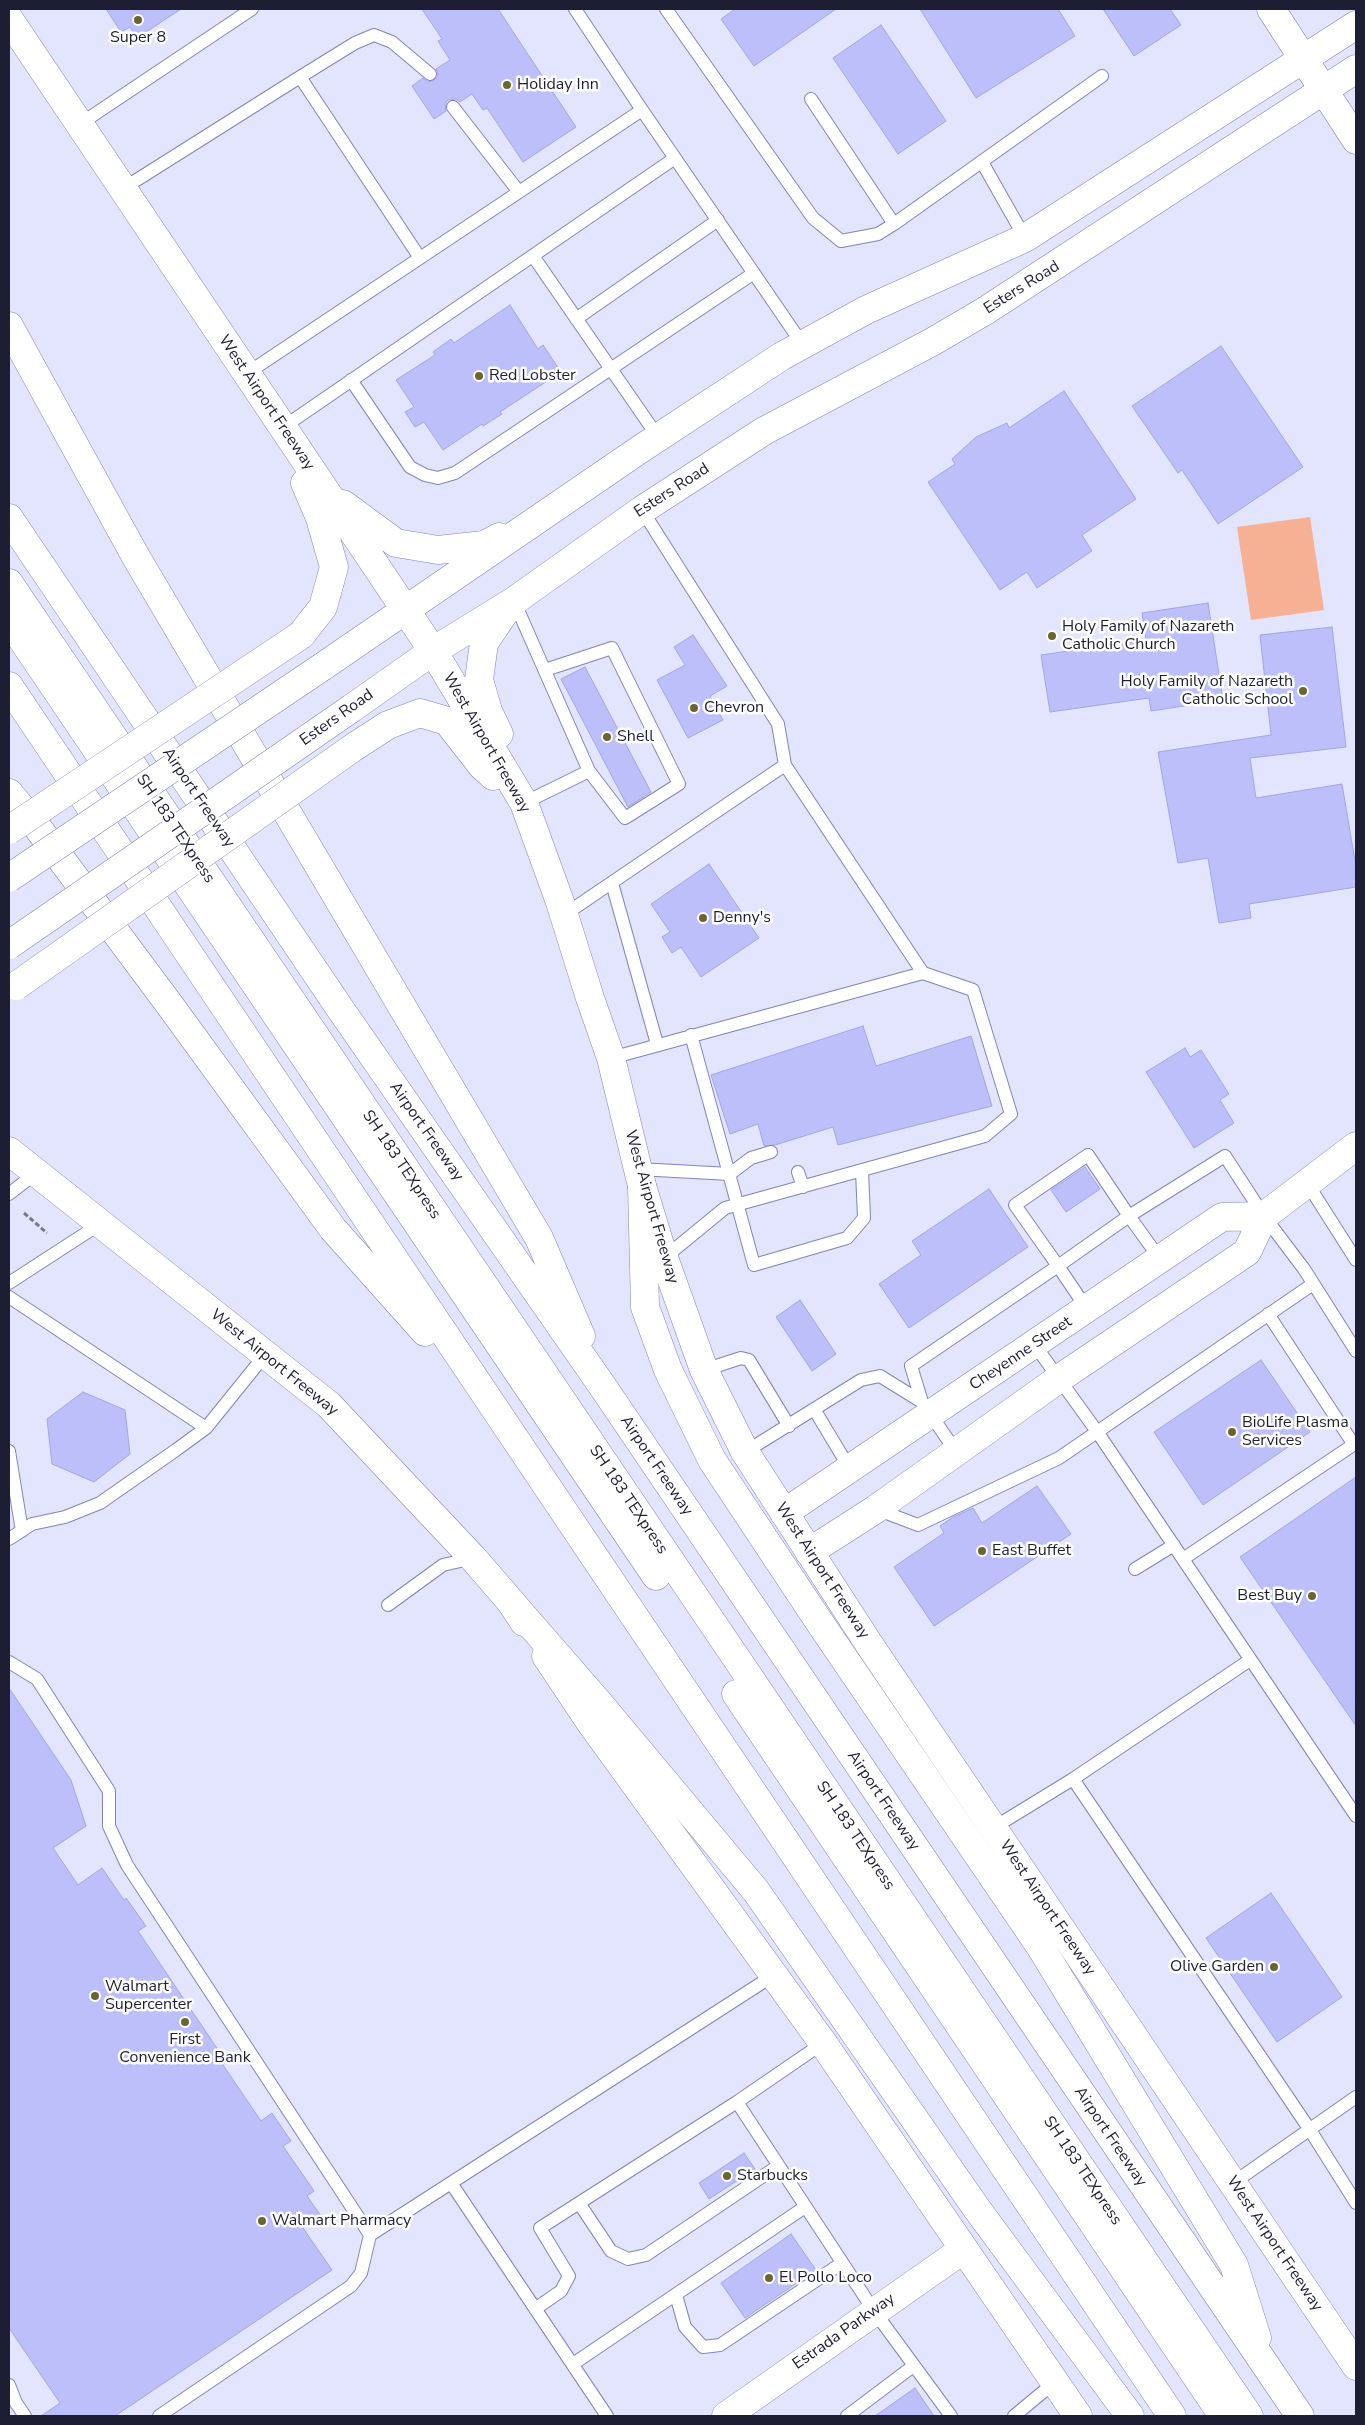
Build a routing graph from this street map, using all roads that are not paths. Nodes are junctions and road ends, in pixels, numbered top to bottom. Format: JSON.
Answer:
{"nodes":[{"id":1,"x":252,"y":9,"type":"edge"},
{"id":2,"x":575,"y":9,"type":"edge"},
{"id":3,"x":666,"y":9,"type":"edge"},
{"id":4,"x":1271,"y":9,"type":"edge"},
{"id":5,"x":9,"y":19,"type":"edge"},
{"id":6,"x":1356,"y":25,"type":"edge"},
{"id":7,"x":1304,"y":59,"type":"junction"},
{"id":8,"x":1356,"y":69,"type":"edge"},
{"id":9,"x":430,"y":74,"type":"dead end"},
{"id":10,"x":300,"y":76,"type":"junction"},
{"id":11,"x":1102,"y":76,"type":"dead end"},
{"id":12,"x":1324,"y":90,"type":"junction"},
{"id":13,"x":811,"y":99,"type":"dead end"},
{"id":14,"x":453,"y":107,"type":"dead end"},
{"id":15,"x":642,"y":110,"type":"junction"},
{"id":16,"x":80,"y":124,"type":"junction"},
{"id":17,"x":1356,"y":140,"type":"edge"},
{"id":18,"x":675,"y":158,"type":"junction"},
{"id":19,"x":982,"y":162,"type":"junction"},
{"id":20,"x":124,"y":188,"type":"junction"},
{"id":21,"x":519,"y":192,"type":"junction"},
{"id":22,"x":718,"y":220,"type":"junction"},
{"id":23,"x":894,"y":224,"type":"junction"},
{"id":24,"x":1025,"y":238,"type":"junction"},
{"id":25,"x":533,"y":256,"type":"junction"},
{"id":26,"x":420,"y":258,"type":"junction"},
{"id":27,"x":754,"y":273,"type":"junction"},
{"id":28,"x":576,"y":319,"type":"junction"},
{"id":29,"x":9,"y":326,"type":"edge"},
{"id":30,"x":803,"y":345,"type":"junction"},
{"id":31,"x":610,"y":368,"type":"junction"},
{"id":32,"x":246,"y":374,"type":"junction"},
{"id":33,"x":351,"y":380,"type":"junction"},
{"id":34,"x":282,"y":428,"type":"junction"},
{"id":35,"x":658,"y":437,"type":"junction"},
{"id":36,"x":322,"y":486,"type":"junction"},
{"id":37,"x":642,"y":510,"type":"junction"},
{"id":38,"x":9,"y":518,"type":"edge"},
{"id":39,"x":541,"y":518,"type":"junction"},
{"id":40,"x":9,"y":583,"type":"edge"},
{"id":41,"x":514,"y":601,"type":"junction"},
{"id":42,"x":406,"y":610,"type":"junction"},
{"id":43,"x":9,"y":620,"type":"edge"},
{"id":44,"x":433,"y":651,"type":"junction"},
{"id":45,"x":545,"y":670,"type":"junction"},
{"id":46,"x":9,"y":686,"type":"edge"},
{"id":47,"x":785,"y":766,"type":"junction"},
{"id":48,"x":589,"y":771,"type":"junction"},
{"id":49,"x":9,"y":793,"type":"edge"},
{"id":50,"x":524,"y":803,"type":"junction"},
{"id":51,"x":9,"y":830,"type":"edge"},
{"id":52,"x":9,"y":878,"type":"edge"},
{"id":53,"x":612,"y":883,"type":"junction"},
{"id":54,"x":564,"y":915,"type":"junction"},
{"id":55,"x":9,"y":945,"type":"edge"},
{"id":56,"x":923,"y":973,"type":"junction"},
{"id":57,"x":12,"y":991,"type":"edge"},
{"id":58,"x":691,"y":1035,"type":"junction"},
{"id":59,"x":658,"y":1044,"type":"junction"},
{"id":60,"x":611,"y":1058,"type":"junction"},
{"id":61,"x":9,"y":1134,"type":"edge"},
{"id":62,"x":1356,"y":1146,"type":"edge"},
{"id":63,"x":771,"y":1152,"type":"dead end"},
{"id":64,"x":23,"y":1163,"type":"edge"},
{"id":65,"x":862,"y":1171,"type":"junction"},
{"id":66,"x":798,"y":1172,"type":"dead end"},
{"id":67,"x":730,"y":1174,"type":"junction"},
{"id":68,"x":640,"y":1177,"type":"junction"},
{"id":69,"x":1307,"y":1183,"type":"junction"},
{"id":70,"x":803,"y":1187,"type":"junction"},
{"id":71,"x":9,"y":1194,"type":"edge"},
{"id":72,"x":738,"y":1205,"type":"junction"},
{"id":73,"x":1129,"y":1216,"type":"junction"},
{"id":74,"x":1264,"y":1216,"type":"junction"},
{"id":75,"x":100,"y":1224,"type":"junction"},
{"id":76,"x":664,"y":1258,"type":"junction"},
{"id":77,"x":1160,"y":1259,"type":"junction"},
{"id":78,"x":1356,"y":1260,"type":"edge"},
{"id":79,"x":1058,"y":1266,"type":"junction"},
{"id":80,"x":9,"y":1283,"type":"edge"},
{"id":81,"x":1313,"y":1284,"type":"junction"},
{"id":82,"x":9,"y":1297,"type":"edge"},
{"id":83,"x":1086,"y":1309,"type":"junction"},
{"id":84,"x":1268,"y":1314,"type":"junction"},
{"id":85,"x":1034,"y":1344,"type":"junction"},
{"id":86,"x":1356,"y":1351,"type":"edge"},
{"id":87,"x":265,"y":1355,"type":"junction"},
{"id":88,"x":704,"y":1370,"type":"junction"},
{"id":89,"x":1060,"y":1378,"type":"junction"},
{"id":90,"x":603,"y":1387,"type":"junction"},
{"id":91,"x":927,"y":1408,"type":"junction"},
{"id":92,"x":494,"y":1410,"type":"junction"},
{"id":93,"x":814,"y":1410,"type":"junction"},
{"id":94,"x":789,"y":1426,"type":"junction"},
{"id":95,"x":206,"y":1428,"type":"junction"},
{"id":96,"x":1098,"y":1433,"type":"junction"},
{"id":97,"x":1355,"y":1444,"type":"edge"},
{"id":98,"x":9,"y":1451,"type":"edge"},
{"id":99,"x":745,"y":1452,"type":"junction"},
{"id":100,"x":957,"y":1453,"type":"junction"},
{"id":101,"x":850,"y":1470,"type":"junction"},
{"id":102,"x":876,"y":1509,"type":"junction"},
{"id":103,"x":784,"y":1514,"type":"junction"},
{"id":104,"x":22,"y":1530,"type":"junction"},
{"id":105,"x":9,"y":1540,"type":"edge"},
{"id":106,"x":1174,"y":1545,"type":"junction"},
{"id":107,"x":809,"y":1552,"type":"junction"},
{"id":108,"x":473,"y":1558,"type":"junction"},
{"id":109,"x":1183,"y":1559,"type":"junction"},
{"id":110,"x":1135,"y":1569,"type":"dead end"},
{"id":111,"x":510,"y":1602,"type":"junction"},
{"id":112,"x":388,"y":1605,"type":"dead end"},
{"id":113,"x":1250,"y":1660,"type":"junction"},
{"id":114,"x":9,"y":1662,"type":"edge"},
{"id":115,"x":1073,"y":1780,"type":"junction"},
{"id":116,"x":1356,"y":1816,"type":"edge"},
{"id":117,"x":993,"y":1828,"type":"junction"},
{"id":118,"x":774,"y":1975,"type":"junction"},
{"id":119,"x":823,"y":2043,"type":"junction"},
{"id":120,"x":1356,"y":2098,"type":"edge"},
{"id":121,"x":737,"y":2102,"type":"junction"},
{"id":122,"x":1310,"y":2130,"type":"junction"},
{"id":123,"x":778,"y":2166,"type":"junction"},
{"id":124,"x":451,"y":2183,"type":"junction"},
{"id":125,"x":1233,"y":2184,"type":"junction"},
{"id":126,"x":579,"y":2203,"type":"junction"},
{"id":127,"x":1356,"y":2203,"type":"edge"},
{"id":128,"x":805,"y":2207,"type":"junction"},
{"id":129,"x":370,"y":2235,"type":"junction"},
{"id":130,"x":964,"y":2250,"type":"junction"},
{"id":131,"x":842,"y":2263,"type":"junction"},
{"id":132,"x":676,"y":2295,"type":"junction"},
{"id":133,"x":535,"y":2308,"type":"junction"},
{"id":134,"x":874,"y":2311,"type":"junction"},
{"id":135,"x":1113,"y":2326,"type":"junction"},
{"id":136,"x":573,"y":2364,"type":"junction"},
{"id":137,"x":912,"y":2366,"type":"junction"},
{"id":138,"x":1356,"y":2366,"type":"edge"},
{"id":139,"x":1267,"y":2368,"type":"junction"},
{"id":140,"x":1055,"y":2382,"type":"junction"},
{"id":141,"x":9,"y":2385,"type":"edge"},
{"id":142,"x":25,"y":2416,"type":"edge"},
{"id":143,"x":159,"y":2416,"type":"edge"},
{"id":144,"x":607,"y":2416,"type":"edge"},
{"id":145,"x":726,"y":2416,"type":"edge"},
{"id":146,"x":847,"y":2416,"type":"edge"},
{"id":147,"x":951,"y":2416,"type":"edge"},
{"id":148,"x":1014,"y":2416,"type":"edge"},
{"id":149,"x":1078,"y":2416,"type":"edge"},
{"id":150,"x":1130,"y":2416,"type":"edge"},
{"id":151,"x":1172,"y":2416,"type":"edge"},
{"id":152,"x":1188,"y":2416,"type":"edge"},
{"id":153,"x":1223,"y":2416,"type":"edge"},
{"id":154,"x":1249,"y":2416,"type":"edge"},
{"id":155,"x":1300,"y":2416,"type":"edge"}],
"edges":[{"from":1,"to":16,"type":"lane"},
{"from":2,"to":15,"type":"lane"},
{"from":3,"to":23,"type":"lane"},
{"from":4,"to":7,"type":"main road"},
{"from":5,"to":16,"type":"main road","name":"West Airport Freeway"},
{"from":6,"to":7,"type":"main road"},
{"from":7,"to":12,"type":"main road"},
{"from":7,"to":24,"type":"main road"},
{"from":8,"to":12,"type":"main road","name":"Esters Road"},
{"from":9,"to":10,"type":"lane"},
{"from":10,"to":20,"type":"lane"},
{"from":10,"to":26,"type":"lane"},
{"from":11,"to":19,"type":"lane"},
{"from":12,"to":17,"type":"main road"},
{"from":12,"to":37,"type":"main road","name":"Esters Road"},
{"from":13,"to":23,"type":"lane"},
{"from":14,"to":21,"type":"lane"},
{"from":15,"to":18,"type":"lane"},
{"from":15,"to":21,"type":"lane"},
{"from":16,"to":20,"type":"main road","name":"West Airport Freeway"},
{"from":18,"to":22,"type":"lane"},
{"from":18,"to":25,"type":"lane"},
{"from":19,"to":23,"type":"lane"},
{"from":19,"to":24,"type":"lane"},
{"from":20,"to":32,"type":"main road","name":"West Airport Freeway"},
{"from":21,"to":26,"type":"lane"},
{"from":22,"to":27,"type":"lane"},
{"from":22,"to":28,"type":"lane"},
{"from":24,"to":30,"type":"main road"},
{"from":25,"to":28,"type":"lane"},
{"from":25,"to":33,"type":"lane"},
{"from":26,"to":32,"type":"lane"},
{"from":27,"to":30,"type":"lane"},
{"from":27,"to":31,"type":"lane"},
{"from":28,"to":31,"type":"lane"},
{"from":29,"to":90,"type":"main road"},
{"from":30,"to":35,"type":"main road"},
{"from":31,"to":33,"type":"lane"},
{"from":31,"to":35,"type":"lane"},
{"from":32,"to":34,"type":"main road","name":"West Airport Freeway"},
{"from":33,"to":34,"type":"lane"},
{"from":34,"to":36,"type":"main road","name":"West Airport Freeway"},
{"from":34,"to":51,"type":"main road","bridge":true},
{"from":35,"to":39,"type":"main road"},
{"from":36,"to":39,"type":"main road"},
{"from":36,"to":42,"type":"main road","name":"West Airport Freeway"},
{"from":37,"to":41,"type":"main road","name":"Esters Road"},
{"from":37,"to":47,"type":"lane"},
{"from":38,"to":90,"type":"main road","name":"Airport Freeway"},
{"from":39,"to":42,"type":"main road"},
{"from":40,"to":154,"type":"main road","name":"SH 183 TEXpress"},
{"from":41,"to":44,"type":"main road","name":"Esters Road"},
{"from":41,"to":45,"type":"lane"},
{"from":41,"to":50,"type":"main road"},
{"from":42,"to":44,"type":"main road","name":"West Airport Freeway"},
{"from":42,"to":52,"type":"main road","bridge":true},
{"from":43,"to":153,"type":"main road","name":"SH 183 TEXpress"},
{"from":44,"to":50,"type":"main road","name":"West Airport Freeway"},
{"from":44,"to":55,"type":"main road","name":"Esters Road","bridge":true},
{"from":45,"to":48,"type":"lane"},
{"from":45,"to":48,"type":"lane"},
{"from":46,"to":92,"type":"main road"},
{"from":47,"to":53,"type":"lane"},
{"from":47,"to":56,"type":"lane"},
{"from":48,"to":50,"type":"lane"},
{"from":49,"to":92,"type":"main road"},
{"from":50,"to":54,"type":"main road","name":"West Airport Freeway"},
{"from":50,"to":57,"type":"main road","bridge":true},
{"from":53,"to":54,"type":"lane"},
{"from":53,"to":59,"type":"lane"},
{"from":54,"to":60,"type":"main road","name":"West Airport Freeway"},
{"from":56,"to":58,"type":"lane"},
{"from":56,"to":65,"type":"lane"},
{"from":58,"to":59,"type":"lane"},
{"from":58,"to":67,"type":"lane"},
{"from":59,"to":60,"type":"lane"},
{"from":60,"to":68,"type":"main road","name":"West Airport Freeway"},
{"from":61,"to":64,"type":"main road"},
{"from":62,"to":69,"type":"main road"},
{"from":63,"to":67,"type":"lane"},
{"from":64,"to":71,"type":"lane"},
{"from":64,"to":75,"type":"main road","name":"West Airport Freeway"},
{"from":65,"to":70,"type":"lane"},
{"from":65,"to":72,"type":"lane"},
{"from":66,"to":70,"type":"lane"},
{"from":67,"to":68,"type":"lane"},
{"from":67,"to":72,"type":"lane"},
{"from":68,"to":76,"type":"main road","name":"West Airport Freeway"},
{"from":68,"to":139,"type":"main road"},
{"from":69,"to":74,"type":"main road"},
{"from":69,"to":78,"type":"lane"},
{"from":70,"to":72,"type":"lane"},
{"from":72,"to":76,"type":"lane"},
{"from":73,"to":74,"type":"lane"},
{"from":73,"to":77,"type":"lane"},
{"from":73,"to":79,"type":"lane"},
{"from":73,"to":79,"type":"lane"},
{"from":74,"to":77,"type":"main road","name":"Cheyenne Street"},
{"from":74,"to":81,"type":"lane"},
{"from":74,"to":89,"type":"main road"},
{"from":75,"to":80,"type":"lane"},
{"from":75,"to":87,"type":"main road","name":"West Airport Freeway"},
{"from":76,"to":88,"type":"main road","name":"West Airport Freeway"},
{"from":77,"to":83,"type":"main road","name":"Cheyenne Street"},
{"from":79,"to":83,"type":"lane"},
{"from":79,"to":91,"type":"lane"},
{"from":81,"to":84,"type":"lane"},
{"from":81,"to":86,"type":"lane"},
{"from":82,"to":95,"type":"lane"},
{"from":83,"to":85,"type":"main road","name":"Cheyenne Street"},
{"from":84,"to":96,"type":"lane"},
{"from":84,"to":97,"type":"lane"},
{"from":85,"to":89,"type":"lane"},
{"from":85,"to":91,"type":"main road","name":"Cheyenne Street"},
{"from":87,"to":95,"type":"lane"},
{"from":87,"to":108,"type":"main road","name":"West Airport Freeway"},
{"from":88,"to":94,"type":"lane"},
{"from":88,"to":99,"type":"main road","name":"West Airport Freeway"},
{"from":89,"to":96,"type":"lane"},
{"from":89,"to":100,"type":"main road"},
{"from":90,"to":139,"type":"main road","name":"Airport Freeway"},
{"from":91,"to":93,"type":"lane"},
{"from":91,"to":100,"type":"lane"},
{"from":91,"to":101,"type":"main road","name":"Cheyenne Street"},
{"from":92,"to":135,"type":"main road"},
{"from":93,"to":94,"type":"lane"},
{"from":93,"to":101,"type":"lane"},
{"from":94,"to":99,"type":"lane"},
{"from":95,"to":104,"type":"lane"},
{"from":96,"to":102,"type":"lane"},
{"from":96,"to":106,"type":"lane"},
{"from":97,"to":109,"type":"lane"},
{"from":98,"to":104,"type":"lane"},
{"from":99,"to":103,"type":"main road","name":"West Airport Freeway"},
{"from":100,"to":102,"type":"main road"},
{"from":101,"to":103,"type":"main road","name":"Cheyenne Street"},
{"from":102,"to":107,"type":"main road"},
{"from":103,"to":107,"type":"main road","name":"West Airport Freeway"},
{"from":104,"to":105,"type":"lane"},
{"from":106,"to":109,"type":"lane"},
{"from":106,"to":110,"type":"lane"},
{"from":107,"to":117,"type":"main road","name":"West Airport Freeway"},
{"from":108,"to":111,"type":"main road","name":"West Airport Freeway"},
{"from":108,"to":112,"type":"lane"},
{"from":109,"to":113,"type":"lane"},
{"from":111,"to":118,"type":"main road","name":"West Airport Freeway"},
{"from":111,"to":150,"type":"main road"},
{"from":113,"to":115,"type":"lane"},
{"from":113,"to":116,"type":"lane"},
{"from":114,"to":129,"type":"lane"},
{"from":115,"to":117,"type":"lane"},
{"from":115,"to":122,"type":"lane"},
{"from":117,"to":125,"type":"main road","name":"West Airport Freeway"},
{"from":118,"to":119,"type":"main road","name":"West Airport Freeway"},
{"from":118,"to":124,"type":"lane"},
{"from":119,"to":121,"type":"lane"},
{"from":119,"to":130,"type":"main road","name":"West Airport Freeway"},
{"from":120,"to":122,"type":"lane"},
{"from":121,"to":123,"type":"lane"},
{"from":121,"to":126,"type":"lane"},
{"from":122,"to":125,"type":"lane"},
{"from":122,"to":127,"type":"lane"},
{"from":123,"to":126,"type":"lane"},
{"from":123,"to":128,"type":"lane"},
{"from":124,"to":129,"type":"lane"},
{"from":124,"to":133,"type":"lane"},
{"from":125,"to":138,"type":"main road","name":"West Airport Freeway"},
{"from":126,"to":133,"type":"lane"},
{"from":128,"to":131,"type":"lane"},
{"from":128,"to":132,"type":"lane"},
{"from":129,"to":143,"type":"lane"},
{"from":130,"to":134,"type":"main road","name":"Estrada Parkway"},
{"from":130,"to":140,"type":"main road","name":"West Airport Freeway"},
{"from":131,"to":132,"type":"lane"},
{"from":131,"to":134,"type":"lane"},
{"from":132,"to":136,"type":"lane"},
{"from":133,"to":136,"type":"lane"},
{"from":134,"to":137,"type":"lane"},
{"from":134,"to":145,"type":"main road","name":"Estrada Parkway"},
{"from":135,"to":151,"type":"main road"},
{"from":135,"to":152,"type":"main road"},
{"from":136,"to":144,"type":"lane"},
{"from":137,"to":146,"type":"lane"},
{"from":137,"to":147,"type":"lane"},
{"from":139,"to":155,"type":"main road","name":"Airport Freeway"},
{"from":140,"to":148,"type":"lane"},
{"from":140,"to":149,"type":"main road","name":"West Airport Freeway"},
{"from":141,"to":142,"type":"lane"}]}
